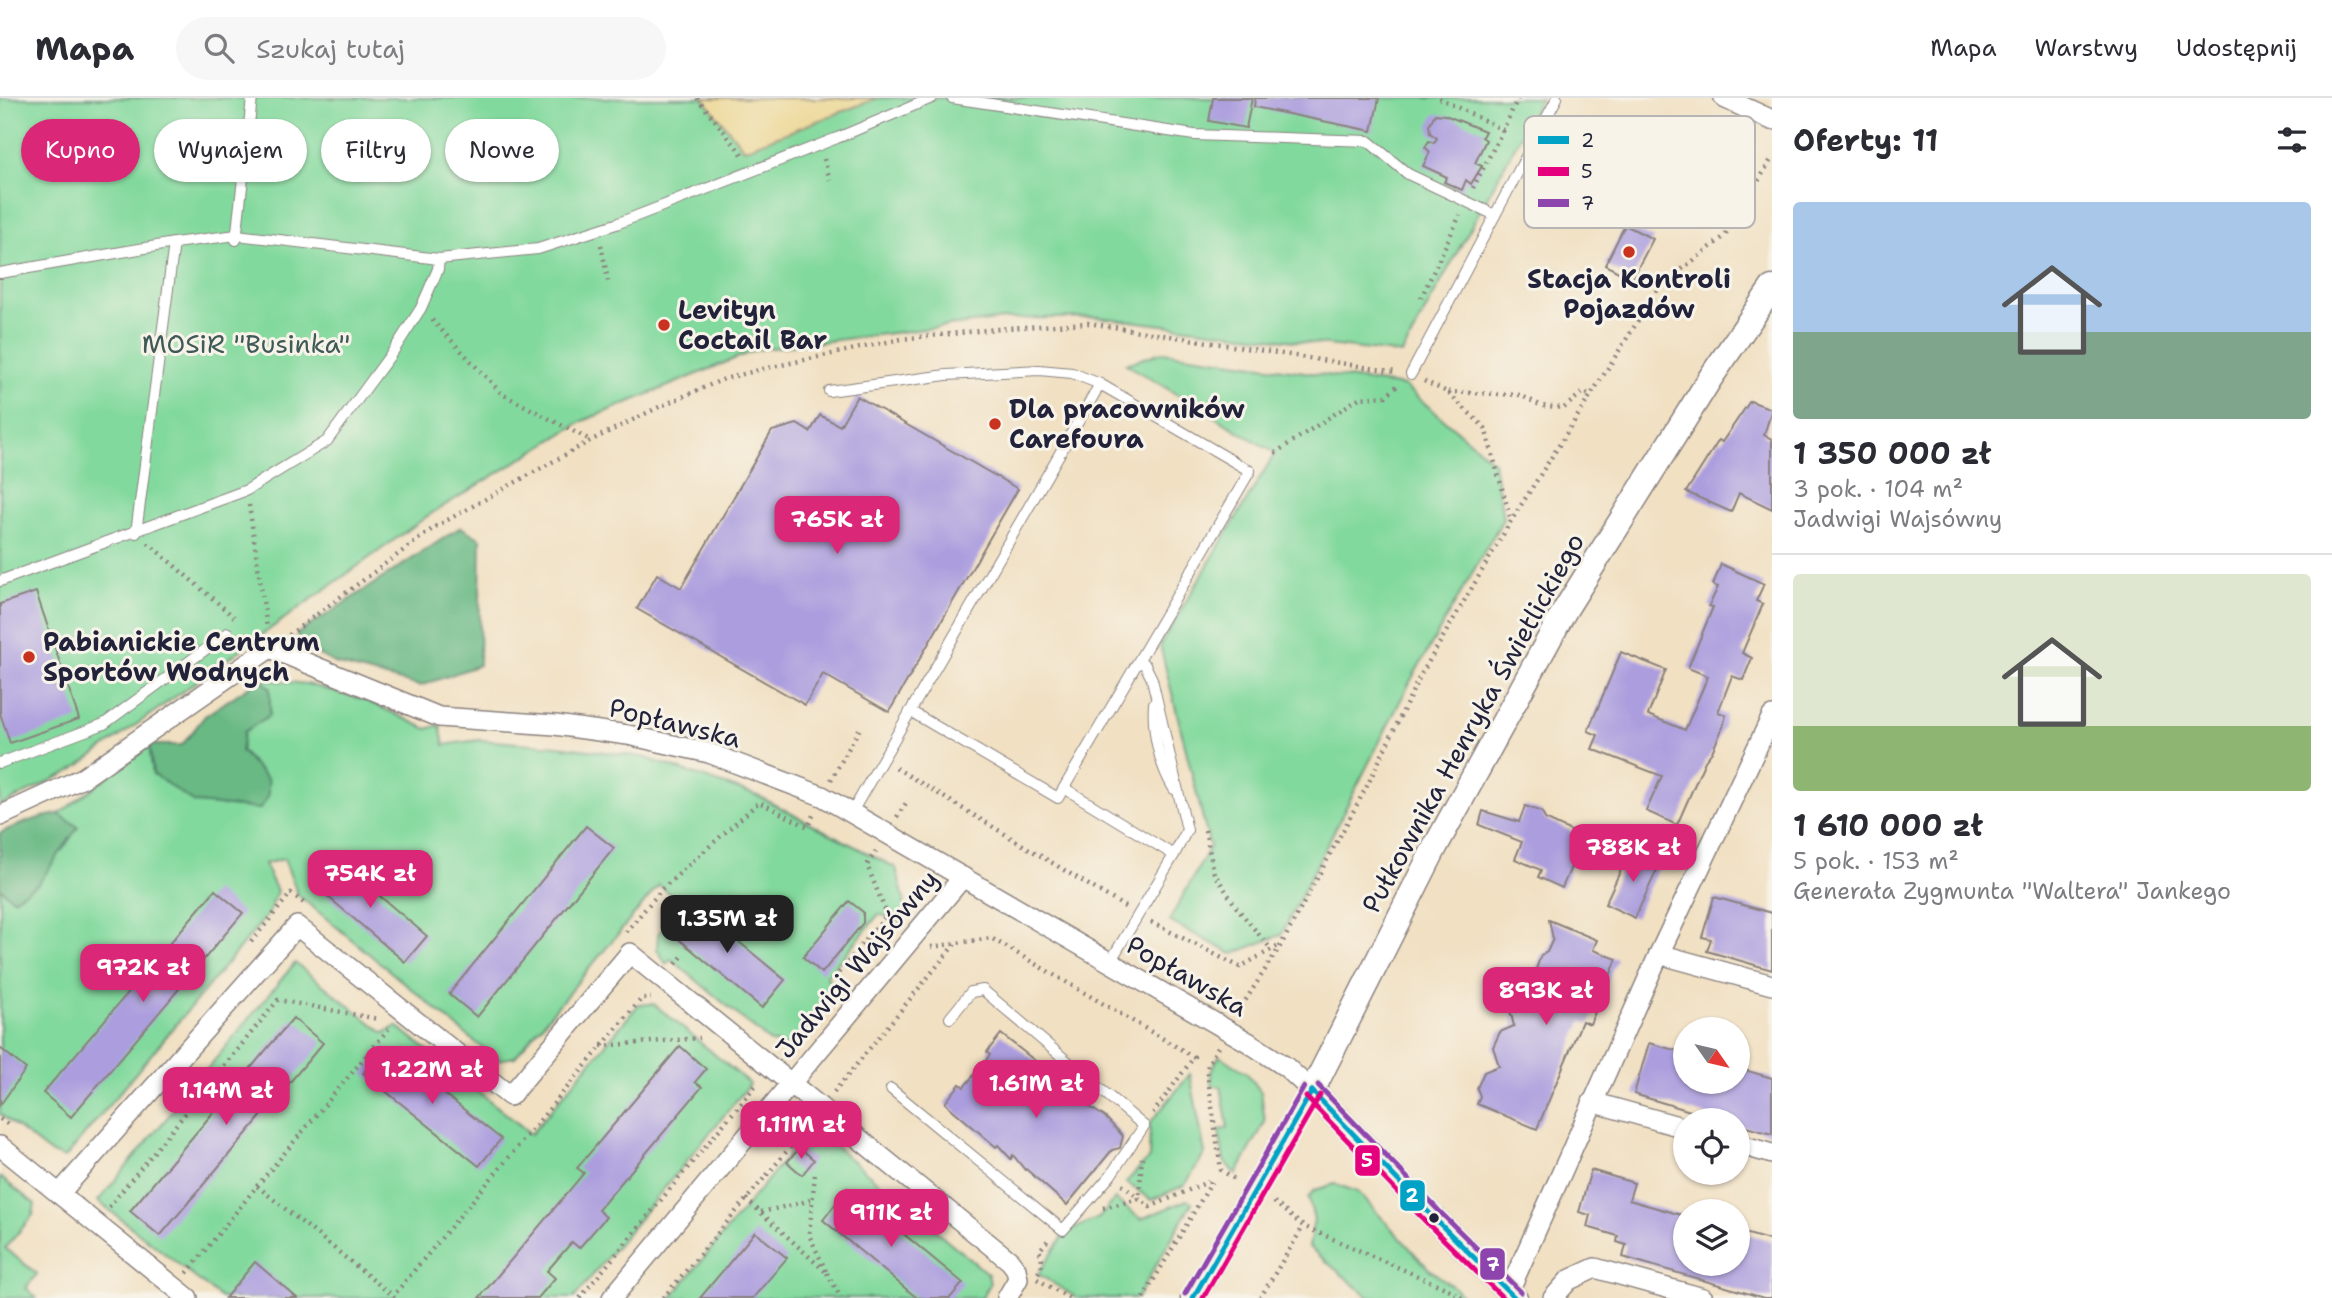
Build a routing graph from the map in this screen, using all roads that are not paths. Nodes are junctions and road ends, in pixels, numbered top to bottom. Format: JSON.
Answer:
{"nodes":[{"id":1,"x":252,"y":98,"type":"edge"},
{"id":2,"x":932,"y":98,"type":"edge"},
{"id":3,"x":952,"y":98,"type":"edge"},
{"id":4,"x":1557,"y":98,"type":"edge"},
{"id":5,"x":1724,"y":98,"type":"edge"},
{"id":6,"x":1547,"y":116,"type":"edge"},
{"id":7,"x":1772,"y":120,"type":"edge"},
{"id":8,"x":1524,"y":160,"type":"edge"},
{"id":9,"x":1495,"y":215,"type":"junction"},
{"id":10,"x":236,"y":239,"type":"junction"},
{"id":11,"x":173,"y":243,"type":"junction"},
{"id":12,"x":439,"y":259,"type":"junction"},
{"id":13,"x":0,"y":273,"type":"edge"},
{"id":14,"x":1772,"y":288,"type":"edge"},
{"id":15,"x":1411,"y":374,"type":"road end"},
{"id":16,"x":1100,"y":384,"type":"junction"},
{"id":17,"x":829,"y":391,"type":"dead end"},
{"id":18,"x":136,"y":533,"type":"junction"},
{"id":19,"x":0,"y":582,"type":"edge"},
{"id":20,"x":228,"y":633,"type":"dead end"},
{"id":21,"x":1139,"y":661,"type":"junction"},
{"id":22,"x":910,"y":712,"type":"junction"},
{"id":23,"x":1772,"y":716,"type":"edge"},
{"id":24,"x":0,"y":763,"type":"edge"},
{"id":25,"x":1064,"y":788,"type":"junction"},
{"id":26,"x":852,"y":812,"type":"junction"},
{"id":27,"x":0,"y":816,"type":"edge"},
{"id":28,"x":1174,"y":855,"type":"junction"},
{"id":29,"x":963,"y":877,"type":"junction"},
{"id":30,"x":1659,"y":954,"type":"junction"},
{"id":31,"x":1111,"y":962,"type":"junction"},
{"id":32,"x":1772,"y":985,"type":"edge"},
{"id":33,"x":950,"y":1018,"type":"dead end"},
{"id":34,"x":790,"y":1084,"type":"junction"},
{"id":35,"x":891,"y":1089,"type":"dead end"},
{"id":36,"x":1312,"y":1091,"type":"junction"},
{"id":37,"x":1592,"y":1102,"type":"junction"},
{"id":38,"x":1673,"y":1126,"type":"edge"},
{"id":39,"x":0,"y":1146,"type":"edge"},
{"id":40,"x":1750,"y":1148,"type":"edge"},
{"id":41,"x":1772,"y":1154,"type":"edge"},
{"id":42,"x":59,"y":1194,"type":"junction"},
{"id":43,"x":1510,"y":1296,"type":"edge"},
{"id":44,"x":188,"y":1298,"type":"edge"},
{"id":45,"x":612,"y":1298,"type":"edge"},
{"id":46,"x":1007,"y":1298,"type":"edge"},
{"id":47,"x":1193,"y":1298,"type":"edge"},
{"id":48,"x":1553,"y":1298,"type":"edge"},
{"id":49,"x":1703,"y":1298,"type":"edge"}],
"edges":[{"from":1,"to":10,"type":"lane"},
{"from":2,"to":12,"type":"lane"},
{"from":3,"to":9,"type":"lane"},
{"from":4,"to":6,"type":"lane"},
{"from":5,"to":7,"type":"street"},
{"from":8,"to":9,"type":"lane"},
{"from":9,"to":15,"type":"lane"},
{"from":10,"to":11,"type":"lane"},
{"from":10,"to":12,"type":"lane"},
{"from":11,"to":13,"type":"lane"},
{"from":11,"to":18,"type":"lane"},
{"from":12,"to":18,"type":"lane"},
{"from":14,"to":36,"type":"street","name":"Pułkownika Henryka Świetlickiego"},
{"from":16,"to":17,"type":"lane"},
{"from":16,"to":21,"type":"lane"},
{"from":16,"to":22,"type":"lane"},
{"from":18,"to":19,"type":"lane"},
{"from":20,"to":24,"type":"lane"},
{"from":21,"to":25,"type":"lane"},
{"from":21,"to":28,"type":"lane"},
{"from":22,"to":25,"type":"lane"},
{"from":22,"to":26,"type":"lane"},
{"from":23,"to":30,"type":"street"},
{"from":25,"to":28,"type":"lane"},
{"from":26,"to":27,"type":"street","name":"Popławska"},
{"from":26,"to":29,"type":"street","name":"Popławska"},
{"from":28,"to":31,"type":"lane"},
{"from":29,"to":31,"type":"street","name":"Popławska"},
{"from":29,"to":34,"type":"street","name":"Jadwigi Wajsówny"},
{"from":30,"to":32,"type":"street"},
{"from":30,"to":37,"type":"street"},
{"from":31,"to":36,"type":"street","name":"Popławska"},
{"from":33,"to":35,"type":"lane"},
{"from":34,"to":42,"type":"street","name":"Jadwigi Wajsówny"},
{"from":34,"to":45,"type":"street","name":"Jadwigi Wajsówny"},
{"from":34,"to":46,"type":"street"},
{"from":36,"to":43,"type":"street"},
{"from":36,"to":47,"type":"street","name":"Pułkownika Henryka Świetlickiego"},
{"from":37,"to":38,"type":"street"},
{"from":37,"to":43,"type":"street"},
{"from":39,"to":42,"type":"street"},
{"from":40,"to":41,"type":"street"},
{"from":42,"to":44,"type":"street"},
{"from":48,"to":49,"type":"street"}]}
